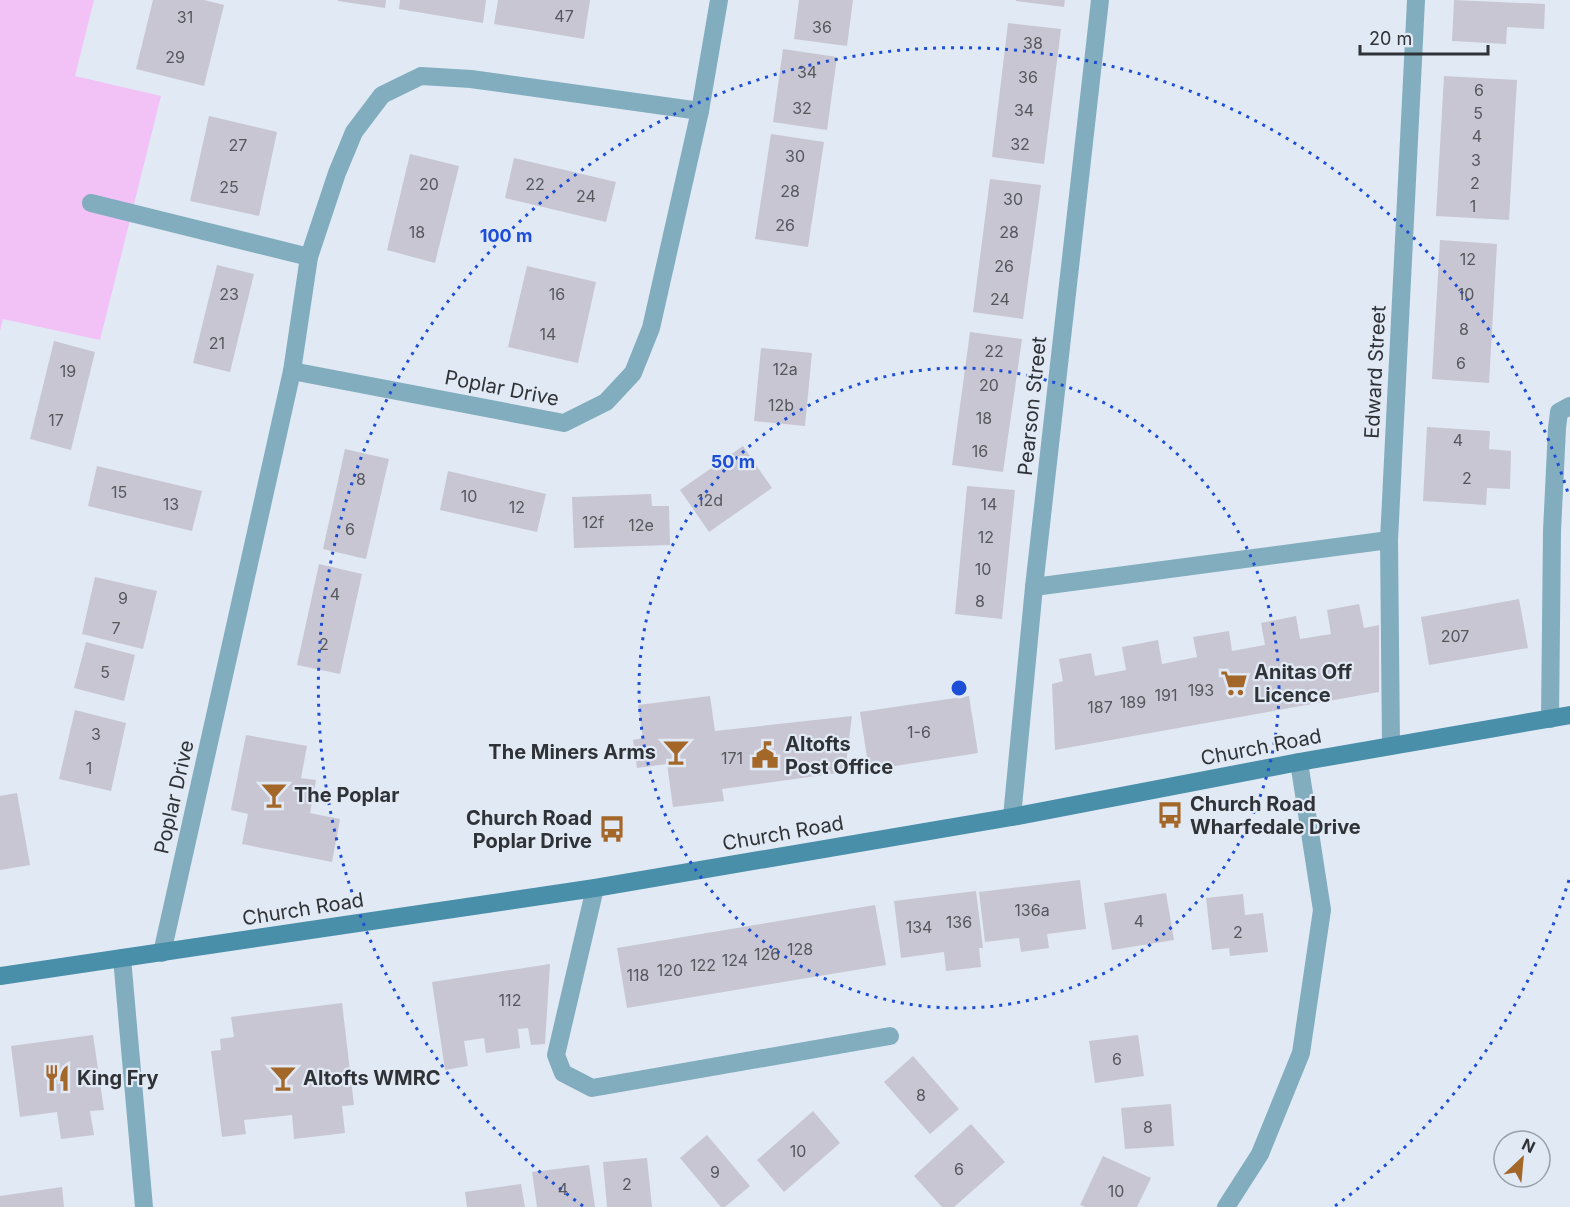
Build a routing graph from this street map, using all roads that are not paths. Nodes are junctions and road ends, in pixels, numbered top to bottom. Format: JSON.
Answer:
{"nodes":[{"id":1,"x":719,"y":0,"type":"edge"},
{"id":2,"x":1100,"y":0,"type":"edge"},
{"id":3,"x":1416,"y":0,"type":"edge"},
{"id":4,"x":700,"y":111,"type":"junction"},
{"id":5,"x":90,"y":203,"type":"dead end"},
{"id":6,"x":309,"y":257,"type":"junction"},
{"id":7,"x":292,"y":371,"type":"junction"},
{"id":8,"x":1570,"y":406,"type":"edge"},
{"id":9,"x":1389,"y":540,"type":"junction"},
{"id":10,"x":1034,"y":587,"type":"junction"},
{"id":11,"x":1570,"y":715,"type":"edge"},
{"id":12,"x":1550,"y":719,"type":"junction"},
{"id":13,"x":1391,"y":746,"type":"junction"},
{"id":14,"x":1299,"y":762,"type":"junction"},
{"id":15,"x":1012,"y":817,"type":"junction"},
{"id":16,"x":595,"y":888,"type":"junction"},
{"id":17,"x":162,"y":953,"type":"junction"},
{"id":18,"x":122,"y":958,"type":"junction"},
{"id":19,"x":0,"y":976,"type":"edge"},
{"id":20,"x":890,"y":1036,"type":"dead end"},
{"id":21,"x":144,"y":1207,"type":"edge"},
{"id":22,"x":1226,"y":1207,"type":"edge"}],
"edges":[{"from":1,"to":4,"type":"street","name":"Poplar Drive"},
{"from":2,"to":10,"type":"street","name":"Pearson Street"},
{"from":3,"to":9,"type":"street","name":"Edward Street"},
{"from":4,"to":6,"type":"street","name":"Poplar Drive"},
{"from":4,"to":7,"type":"street","name":"Poplar Drive"},
{"from":5,"to":6,"type":"street"},
{"from":6,"to":7,"type":"street","name":"Poplar Drive"},
{"from":7,"to":17,"type":"street","name":"Poplar Drive"},
{"from":8,"to":12,"type":"street"},
{"from":9,"to":10,"type":"street"},
{"from":9,"to":13,"type":"street","name":"Edward Street"},
{"from":10,"to":15,"type":"street","name":"Pearson Street"},
{"from":11,"to":12,"type":"street","name":"Church Road"},
{"from":12,"to":13,"type":"street","name":"Church Road"},
{"from":13,"to":14,"type":"street","name":"Church Road"},
{"from":14,"to":15,"type":"street","name":"Church Road"},
{"from":14,"to":22,"type":"street"},
{"from":15,"to":16,"type":"street","name":"Church Road"},
{"from":16,"to":17,"type":"street","name":"Church Road"},
{"from":16,"to":20,"type":"street"},
{"from":17,"to":18,"type":"street","name":"Church Road"},
{"from":18,"to":19,"type":"street","name":"Church Road"},
{"from":18,"to":21,"type":"street"}]}
